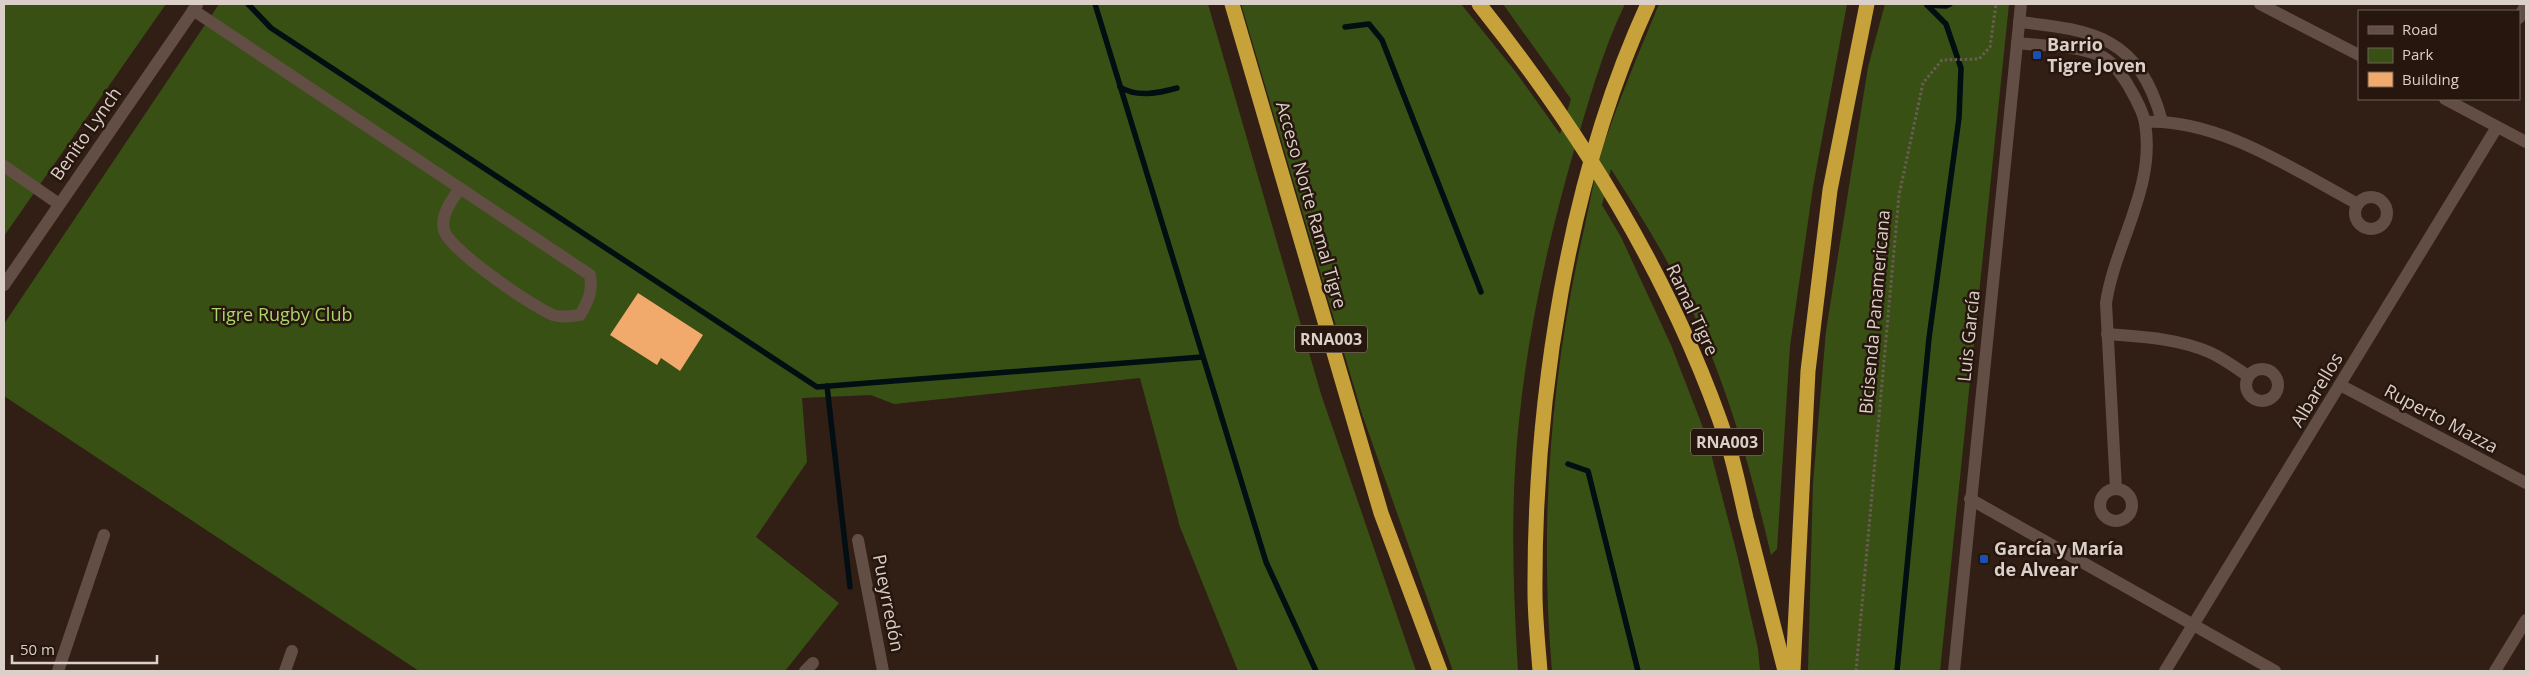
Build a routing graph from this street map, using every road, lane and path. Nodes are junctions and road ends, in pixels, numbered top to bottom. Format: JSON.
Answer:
{"nodes":[{"id":1,"x":1232,"y":4,"type":"edge"},
{"id":2,"x":1479,"y":4,"type":"edge"},
{"id":3,"x":1648,"y":4,"type":"edge"},
{"id":4,"x":1867,"y":4,"type":"edge"},
{"id":5,"x":1996,"y":4,"type":"edge"},
{"id":6,"x":2021,"y":4,"type":"edge"},
{"id":7,"x":2260,"y":4,"type":"edge"},
{"id":8,"x":2526,"y":4,"type":"edge"},
{"id":9,"x":195,"y":7,"type":"edge"},
{"id":10,"x":2520,"y":16,"type":"edge"},
{"id":11,"x":2019,"y":22,"type":"junction"},
{"id":12,"x":2017,"y":43,"type":"junction"},
{"id":13,"x":2358,"y":54,"type":"edge"},
{"id":14,"x":2447,"y":100,"type":"edge"},
{"id":15,"x":2473,"y":100,"type":"edge"},
{"id":16,"x":2468,"y":110,"type":"junction"},
{"id":17,"x":2162,"y":121,"type":"junction"},
{"id":18,"x":2145,"y":122,"type":"junction"},
{"id":19,"x":2497,"y":126,"type":"junction"},
{"id":20,"x":2526,"y":142,"type":"edge"},
{"id":21,"x":4,"y":166,"type":"edge"},
{"id":22,"x":460,"y":188,"type":"junction"},
{"id":23,"x":59,"y":204,"type":"junction"},
{"id":24,"x":2358,"y":204,"type":"dead end"},
{"id":25,"x":4,"y":284,"type":"edge"},
{"id":26,"x":2107,"y":334,"type":"junction"},
{"id":27,"x":2248,"y":376,"type":"dead end"},
{"id":28,"x":2340,"y":385,"type":"junction"},
{"id":29,"x":2526,"y":483,"type":"edge"},
{"id":30,"x":2116,"y":489,"type":"dead end"},
{"id":31,"x":1970,"y":499,"type":"junction"},
{"id":32,"x":104,"y":535,"type":"dead end"},
{"id":33,"x":858,"y":540,"type":"dead end"},
{"id":34,"x":2526,"y":620,"type":"edge"},
{"id":35,"x":2194,"y":626,"type":"junction"},
{"id":36,"x":292,"y":651,"type":"dead end"},
{"id":37,"x":58,"y":671,"type":"edge"},
{"id":38,"x":285,"y":671,"type":"edge"},
{"id":39,"x":883,"y":671,"type":"edge"},
{"id":40,"x":1440,"y":671,"type":"edge"},
{"id":41,"x":1540,"y":671,"type":"edge"},
{"id":42,"x":1785,"y":671,"type":"edge"},
{"id":43,"x":1793,"y":671,"type":"edge"},
{"id":44,"x":1856,"y":671,"type":"edge"},
{"id":45,"x":1954,"y":671,"type":"edge"},
{"id":46,"x":2165,"y":671,"type":"edge"},
{"id":47,"x":2275,"y":671,"type":"edge"},
{"id":48,"x":2495,"y":671,"type":"edge"}],
"edges":[{"from":1,"to":40,"type":"highway","name":"Acceso Norte Ramal Tigre","number":"RNA003"},
{"from":2,"to":42,"type":"highway","name":"Ramal Tigre","number":"RNA003"},
{"from":3,"to":41,"type":"highway"},
{"from":4,"to":43,"type":"highway"},
{"from":5,"to":44,"type":"path","name":"Bicisenda Panamericana"},
{"from":6,"to":11,"type":"street","name":"Luis García"},
{"from":7,"to":13,"type":"street"},
{"from":8,"to":10,"type":"street"},
{"from":9,"to":22,"type":"street"},
{"from":9,"to":23,"type":"street","name":"Benito Lynch"},
{"from":11,"to":12,"type":"street","name":"Luis García"},
{"from":11,"to":17,"type":"street"},
{"from":12,"to":18,"type":"street"},
{"from":12,"to":31,"type":"street","name":"Luis García"},
{"from":14,"to":16,"type":"street"},
{"from":15,"to":16,"type":"street"},
{"from":16,"to":19,"type":"street"},
{"from":17,"to":18,"type":"street"},
{"from":17,"to":24,"type":"street"},
{"from":18,"to":26,"type":"street"},
{"from":19,"to":20,"type":"street"},
{"from":19,"to":28,"type":"street","name":"Albarellos"},
{"from":21,"to":23,"type":"street"},
{"from":22,"to":22,"type":"street"},
{"from":23,"to":25,"type":"street","name":"Benito Lynch"},
{"from":26,"to":27,"type":"street"},
{"from":26,"to":30,"type":"street"},
{"from":28,"to":29,"type":"street","name":"Ruperto Mazza"},
{"from":28,"to":35,"type":"street","name":"Albarellos"},
{"from":31,"to":35,"type":"street"},
{"from":31,"to":45,"type":"street","name":"Luis García"},
{"from":32,"to":37,"type":"street"},
{"from":33,"to":39,"type":"street","name":"Pueyrredón"},
{"from":34,"to":48,"type":"street"},
{"from":35,"to":46,"type":"street","name":"Albarellos"},
{"from":35,"to":47,"type":"street"},
{"from":36,"to":38,"type":"street"}]}
